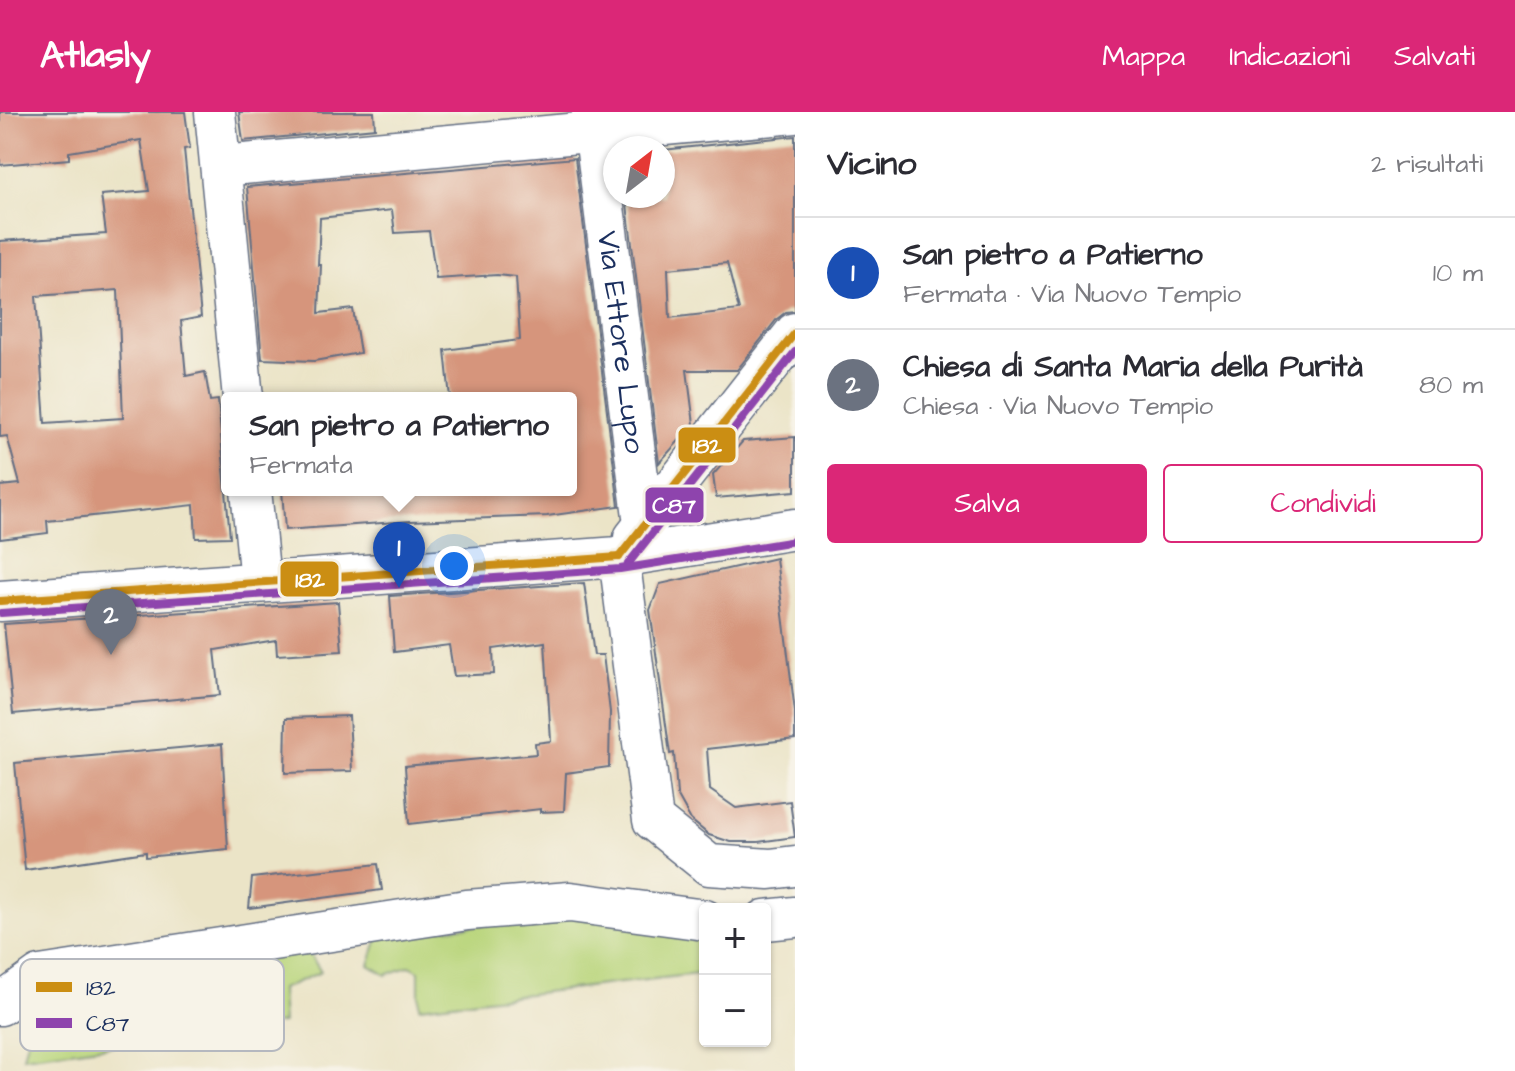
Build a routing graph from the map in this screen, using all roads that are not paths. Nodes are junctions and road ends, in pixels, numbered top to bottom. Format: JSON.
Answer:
{"nodes":[{"id":1,"x":215,"y":112,"type":"edge"},
{"id":2,"x":795,"y":113,"type":"edge"},
{"id":3,"x":593,"y":122,"type":"edge"},
{"id":4,"x":222,"y":166,"type":"junction"},
{"id":5,"x":795,"y":333,"type":"edge"},
{"id":6,"x":242,"y":392,"type":"edge"},
{"id":7,"x":252,"y":496,"type":"edge"},
{"id":8,"x":644,"y":524,"type":"junction"},
{"id":9,"x":795,"y":529,"type":"edge"},
{"id":10,"x":619,"y":557,"type":"junction"},
{"id":11,"x":260,"y":581,"type":"junction"},
{"id":12,"x":0,"y":601,"type":"edge"},
{"id":13,"x":795,"y":866,"type":"edge"},
{"id":14,"x":795,"y":917,"type":"edge"},
{"id":15,"x":699,"y":919,"type":"edge"},
{"id":16,"x":771,"y":919,"type":"edge"},
{"id":17,"x":150,"y":959,"type":"edge"},
{"id":18,"x":20,"y":990,"type":"edge"},
{"id":19,"x":0,"y":1005,"type":"edge"}],
"edges":[{"from":1,"to":4,"type":"street"},
{"from":2,"to":3,"type":"street"},
{"from":3,"to":4,"type":"street"},
{"from":3,"to":8,"type":"street","name":"Via Ettore Lupo"},
{"from":4,"to":6,"type":"street"},
{"from":5,"to":8,"type":"street"},
{"from":7,"to":11,"type":"street"},
{"from":8,"to":10,"type":"street"},
{"from":9,"to":10,"type":"street"},
{"from":10,"to":11,"type":"street"},
{"from":10,"to":13,"type":"street"},
{"from":11,"to":12,"type":"street"},
{"from":14,"to":16,"type":"street"},
{"from":15,"to":17,"type":"street"},
{"from":18,"to":19,"type":"street"}]}
